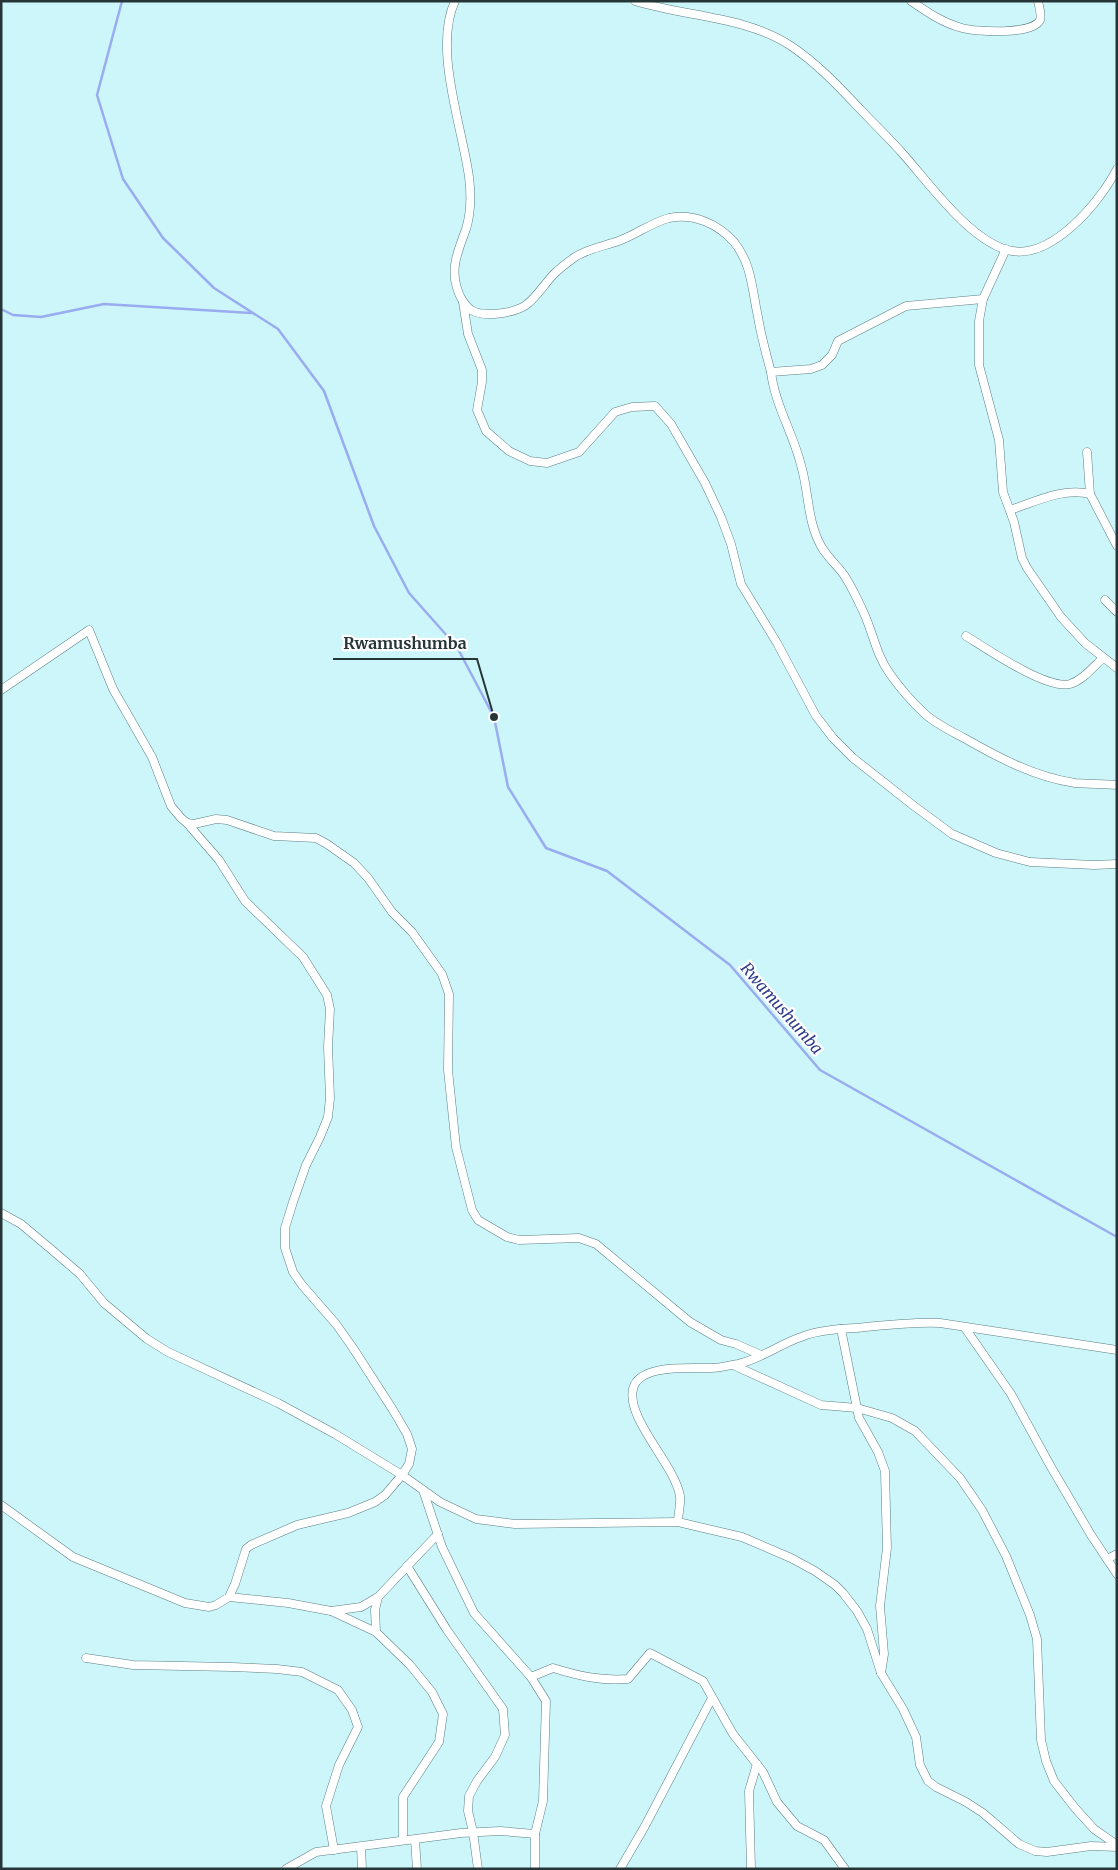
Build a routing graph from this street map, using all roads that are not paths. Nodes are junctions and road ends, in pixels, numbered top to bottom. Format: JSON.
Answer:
{"nodes":[{"id":1,"x":454,"y":1,"type":"edge"},
{"id":2,"x":635,"y":1,"type":"edge"},
{"id":3,"x":911,"y":1,"type":"edge"},
{"id":4,"x":1038,"y":1,"type":"edge"},
{"id":5,"x":1117,"y":169,"type":"edge"},
{"id":6,"x":1006,"y":249,"type":"junction"},
{"id":7,"x":983,"y":299,"type":"junction"},
{"id":8,"x":464,"y":302,"type":"junction"},
{"id":9,"x":771,"y":372,"type":"junction"},
{"id":10,"x":1087,"y":452,"type":"dead end"},
{"id":11,"x":1090,"y":494,"type":"junction"},
{"id":12,"x":1010,"y":510,"type":"junction"},
{"id":13,"x":1117,"y":546,"type":"edge"},
{"id":14,"x":1105,"y":600,"type":"dead end"},
{"id":15,"x":1117,"y":612,"type":"edge"},
{"id":16,"x":966,"y":636,"type":"dead end"},
{"id":17,"x":1103,"y":658,"type":"junction"},
{"id":18,"x":1117,"y":668,"type":"edge"},
{"id":19,"x":1,"y":690,"type":"edge"},
{"id":20,"x":1117,"y":785,"type":"edge"},
{"id":21,"x":187,"y":823,"type":"junction"},
{"id":22,"x":1117,"y":864,"type":"edge"},
{"id":23,"x":1,"y":1213,"type":"edge"},
{"id":24,"x":965,"y":1328,"type":"junction"},
{"id":25,"x":841,"y":1329,"type":"junction"},
{"id":26,"x":1117,"y":1350,"type":"edge"},
{"id":27,"x":761,"y":1355,"type":"junction"},
{"id":28,"x":733,"y":1364,"type":"junction"},
{"id":29,"x":858,"y":1408,"type":"junction"},
{"id":30,"x":402,"y":1475,"type":"junction"},
{"id":31,"x":423,"y":1490,"type":"junction"},
{"id":32,"x":1,"y":1505,"type":"edge"},
{"id":33,"x":678,"y":1522,"type":"junction"},
{"id":34,"x":438,"y":1534,"type":"junction"},
{"id":35,"x":1117,"y":1554,"type":"edge"},
{"id":36,"x":1107,"y":1559,"type":"junction"},
{"id":37,"x":407,"y":1566,"type":"junction"},
{"id":38,"x":1117,"y":1574,"type":"edge"},
{"id":39,"x":228,"y":1597,"type":"junction"},
{"id":40,"x":378,"y":1597,"type":"junction"},
{"id":41,"x":331,"y":1611,"type":"junction"},
{"id":42,"x":376,"y":1632,"type":"junction"},
{"id":43,"x":86,"y":1658,"type":"dead end"},
{"id":44,"x":881,"y":1673,"type":"junction"},
{"id":45,"x":531,"y":1677,"type":"junction"},
{"id":46,"x":712,"y":1698,"type":"junction"},
{"id":47,"x":756,"y":1764,"type":"junction"},
{"id":48,"x":474,"y":1832,"type":"junction"},
{"id":49,"x":535,"y":1834,"type":"junction"},
{"id":50,"x":403,"y":1840,"type":"junction"},
{"id":51,"x":415,"y":1840,"type":"junction"},
{"id":52,"x":361,"y":1846,"type":"junction"},
{"id":53,"x":1117,"y":1846,"type":"edge"},
{"id":54,"x":334,"y":1850,"type":"junction"},
{"id":55,"x":286,"y":1869,"type":"edge"},
{"id":56,"x":362,"y":1869,"type":"edge"},
{"id":57,"x":417,"y":1869,"type":"edge"},
{"id":58,"x":478,"y":1869,"type":"edge"},
{"id":59,"x":535,"y":1869,"type":"edge"},
{"id":60,"x":620,"y":1869,"type":"edge"},
{"id":61,"x":751,"y":1869,"type":"edge"},
{"id":62,"x":845,"y":1869,"type":"edge"}],
"edges":[{"from":1,"to":8,"type":"street"},
{"from":2,"to":6,"type":"street"},
{"from":3,"to":4,"type":"street"},
{"from":5,"to":6,"type":"street"},
{"from":6,"to":7,"type":"street"},
{"from":7,"to":9,"type":"street"},
{"from":7,"to":12,"type":"street"},
{"from":8,"to":9,"type":"street"},
{"from":8,"to":22,"type":"street"},
{"from":9,"to":20,"type":"street"},
{"from":10,"to":11,"type":"street"},
{"from":11,"to":12,"type":"street"},
{"from":11,"to":13,"type":"street"},
{"from":12,"to":17,"type":"street"},
{"from":14,"to":15,"type":"street"},
{"from":16,"to":17,"type":"street"},
{"from":17,"to":18,"type":"street"},
{"from":19,"to":21,"type":"street"},
{"from":21,"to":27,"type":"street"},
{"from":21,"to":30,"type":"street"},
{"from":23,"to":30,"type":"street"},
{"from":24,"to":25,"type":"street"},
{"from":24,"to":26,"type":"street"},
{"from":24,"to":36,"type":"street"},
{"from":25,"to":27,"type":"street"},
{"from":25,"to":29,"type":"street"},
{"from":27,"to":28,"type":"street"},
{"from":28,"to":29,"type":"street"},
{"from":28,"to":33,"type":"street"},
{"from":29,"to":44,"type":"street"},
{"from":29,"to":53,"type":"street"},
{"from":30,"to":31,"type":"street"},
{"from":30,"to":39,"type":"street"},
{"from":31,"to":33,"type":"street"},
{"from":31,"to":34,"type":"street"},
{"from":32,"to":39,"type":"street"},
{"from":33,"to":44,"type":"street"},
{"from":34,"to":37,"type":"street"},
{"from":34,"to":45,"type":"street"},
{"from":35,"to":36,"type":"street"},
{"from":36,"to":38,"type":"street"},
{"from":37,"to":40,"type":"street"},
{"from":37,"to":48,"type":"street"},
{"from":39,"to":41,"type":"street"},
{"from":40,"to":41,"type":"street"},
{"from":40,"to":42,"type":"street"},
{"from":41,"to":42,"type":"street"},
{"from":42,"to":50,"type":"street"},
{"from":43,"to":54,"type":"street"},
{"from":44,"to":53,"type":"street"},
{"from":45,"to":46,"type":"street"},
{"from":45,"to":49,"type":"street"},
{"from":46,"to":47,"type":"street"},
{"from":46,"to":60,"type":"street"},
{"from":47,"to":61,"type":"street"},
{"from":47,"to":62,"type":"street"},
{"from":48,"to":49,"type":"street"},
{"from":48,"to":51,"type":"street"},
{"from":48,"to":58,"type":"street"},
{"from":49,"to":59,"type":"street"},
{"from":50,"to":51,"type":"street"},
{"from":50,"to":52,"type":"street"},
{"from":51,"to":57,"type":"street"},
{"from":52,"to":54,"type":"street"},
{"from":52,"to":56,"type":"street"},
{"from":54,"to":55,"type":"street"}]}
